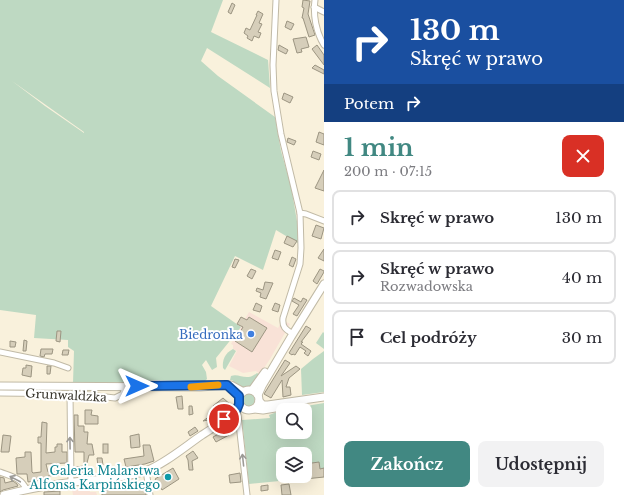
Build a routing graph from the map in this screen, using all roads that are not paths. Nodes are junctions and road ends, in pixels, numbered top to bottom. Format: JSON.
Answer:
{"nodes":[{"id":1,"x":276,"y":0,"type":"edge"},
{"id":2,"x":315,"y":0,"type":"edge"},
{"id":3,"x":314,"y":7,"type":"junction"},
{"id":4,"x":324,"y":12,"type":"edge"},
{"id":5,"x":324,"y":45,"type":"edge"},
{"id":6,"x":300,"y":213,"type":"junction"},
{"id":7,"x":324,"y":221,"type":"edge"},
{"id":8,"x":324,"y":284,"type":"edge"},
{"id":9,"x":292,"y":335,"type":"junction"},
{"id":10,"x":0,"y":352,"type":"edge"},
{"id":11,"x":68,"y":368,"type":"dead end"},
{"id":12,"x":0,"y":386,"type":"edge"},
{"id":13,"x":125,"y":386,"type":"junction"},
{"id":14,"x":252,"y":390,"type":"junction"},
{"id":15,"x":0,"y":393,"type":"edge"},
{"id":16,"x":70,"y":393,"type":"junction"},
{"id":17,"x":240,"y":394,"type":"junction"},
{"id":18,"x":259,"y":398,"type":"junction"},
{"id":19,"x":324,"y":398,"type":"edge"},
{"id":20,"x":294,"y":402,"type":"junction"},
{"id":21,"x":239,"y":404,"type":"junction"},
{"id":22,"x":250,"y":410,"type":"junction"},
{"id":23,"x":238,"y":415,"type":"junction"},
{"id":24,"x":214,"y":428,"type":"junction"},
{"id":25,"x":146,"y":471,"type":"junction"},
{"id":26,"x":0,"y":472,"type":"edge"},
{"id":27,"x":71,"y":482,"type":"junction"},
{"id":28,"x":26,"y":489,"type":"junction"},
{"id":29,"x":36,"y":491,"type":"edge"},
{"id":30,"x":4,"y":495,"type":"edge"},
{"id":31,"x":150,"y":495,"type":"edge"},
{"id":32,"x":247,"y":495,"type":"edge"}],
"edges":[{"from":1,"to":6,"type":"street"},
{"from":2,"to":3,"type":"street"},
{"from":3,"to":4,"type":"street"},
{"from":3,"to":5,"type":"street"},
{"from":6,"to":7,"type":"street"},
{"from":6,"to":9,"type":"street"},
{"from":8,"to":9,"type":"street"},
{"from":9,"to":14,"type":"street"},
{"from":9,"to":18,"type":"street"},
{"from":10,"to":11,"type":"street"},
{"from":12,"to":13,"type":"street"},
{"from":13,"to":16,"type":"street","name":"Grunwaldzka"},
{"from":13,"to":17,"type":"street"},
{"from":14,"to":17,"type":"street"},
{"from":14,"to":18,"type":"street"},
{"from":15,"to":16,"type":"street","name":"Grunwaldzka"},
{"from":27,"to":16,"type":"street","one_way":true},
{"from":17,"to":21,"type":"street"},
{"from":18,"to":20,"type":"street"},
{"from":18,"to":22,"type":"street"},
{"from":19,"to":20,"type":"street"},
{"from":20,"to":22,"type":"street"},
{"from":21,"to":22,"type":"street"},
{"from":21,"to":24,"type":"street"},
{"from":22,"to":23,"type":"street"},
{"from":23,"to":24,"type":"street"},
{"from":32,"to":23,"type":"street","one_way":true},
{"from":24,"to":25,"type":"street"},
{"from":25,"to":27,"type":"street"},
{"from":25,"to":31,"type":"street"},
{"from":28,"to":26,"type":"street","one_way":true},
{"from":27,"to":29,"type":"street"},
{"from":28,"to":29,"type":"street"},
{"from":28,"to":30,"type":"street"}]}
